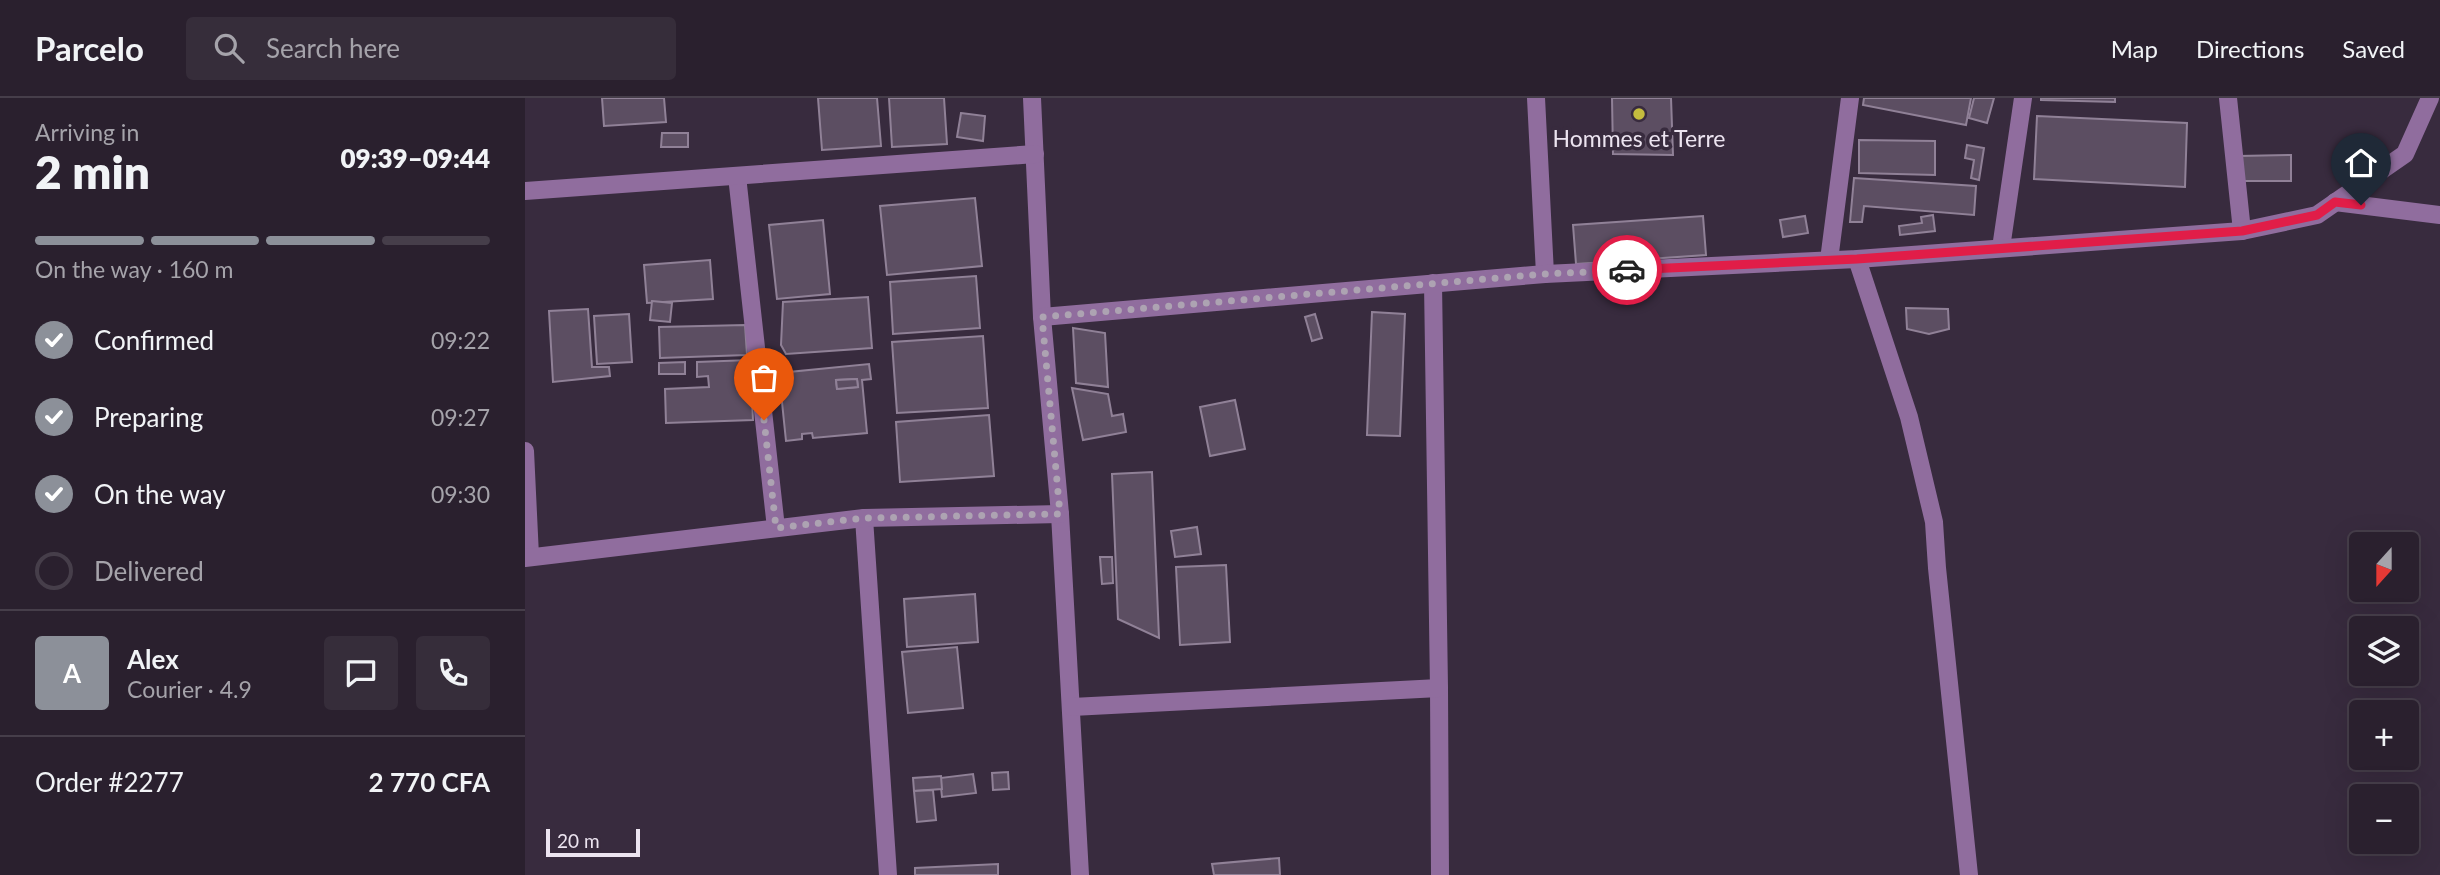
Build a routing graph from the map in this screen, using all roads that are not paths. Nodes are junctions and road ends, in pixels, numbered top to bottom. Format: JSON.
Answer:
{"nodes":[{"id":1,"x":1032,"y":98,"type":"edge"},
{"id":2,"x":1536,"y":98,"type":"edge"},
{"id":3,"x":1850,"y":98,"type":"edge"},
{"id":4,"x":2023,"y":98,"type":"edge"},
{"id":5,"x":2228,"y":98,"type":"edge"},
{"id":6,"x":2430,"y":98,"type":"edge"},
{"id":7,"x":1035,"y":154,"type":"junction"},
{"id":8,"x":737,"y":176,"type":"junction"},
{"id":9,"x":525,"y":191,"type":"edge"},
{"id":10,"x":2335,"y":202,"type":"junction"},
{"id":11,"x":2440,"y":215,"type":"edge"},
{"id":12,"x":2242,"y":231,"type":"junction"},
{"id":13,"x":2001,"y":248,"type":"junction"},
{"id":14,"x":1857,"y":259,"type":"junction"},
{"id":15,"x":1829,"y":260,"type":"junction"},
{"id":16,"x":1545,"y":274,"type":"junction"},
{"id":17,"x":1433,"y":283,"type":"junction"},
{"id":18,"x":1042,"y":317,"type":"junction"},
{"id":19,"x":525,"y":451,"type":"edge"},
{"id":20,"x":1060,"y":514,"type":"junction"},
{"id":21,"x":864,"y":518,"type":"junction"},
{"id":22,"x":776,"y":528,"type":"junction"},
{"id":23,"x":527,"y":557,"type":"edge"},
{"id":24,"x":1439,"y":688,"type":"junction"},
{"id":25,"x":1072,"y":707,"type":"junction"},
{"id":26,"x":888,"y":875,"type":"edge"},
{"id":27,"x":1080,"y":875,"type":"edge"},
{"id":28,"x":1440,"y":875,"type":"edge"},
{"id":29,"x":1969,"y":875,"type":"edge"}],
"edges":[{"from":1,"to":7,"type":"street"},
{"from":2,"to":16,"type":"street"},
{"from":3,"to":15,"type":"street"},
{"from":4,"to":13,"type":"street"},
{"from":5,"to":12,"type":"street"},
{"from":6,"to":10,"type":"street"},
{"from":7,"to":8,"type":"street"},
{"from":7,"to":18,"type":"street"},
{"from":8,"to":9,"type":"street"},
{"from":8,"to":22,"type":"street"},
{"from":10,"to":11,"type":"street"},
{"from":10,"to":12,"type":"street"},
{"from":12,"to":13,"type":"street"},
{"from":13,"to":14,"type":"street"},
{"from":14,"to":15,"type":"street"},
{"from":14,"to":29,"type":"street"},
{"from":15,"to":16,"type":"street"},
{"from":16,"to":17,"type":"street"},
{"from":17,"to":18,"type":"street"},
{"from":17,"to":24,"type":"street"},
{"from":18,"to":20,"type":"street"},
{"from":19,"to":23,"type":"street"},
{"from":20,"to":21,"type":"street"},
{"from":20,"to":25,"type":"street"},
{"from":21,"to":22,"type":"street"},
{"from":21,"to":26,"type":"street"},
{"from":22,"to":23,"type":"street"},
{"from":24,"to":25,"type":"street"},
{"from":24,"to":28,"type":"street"},
{"from":25,"to":27,"type":"street"}]}
